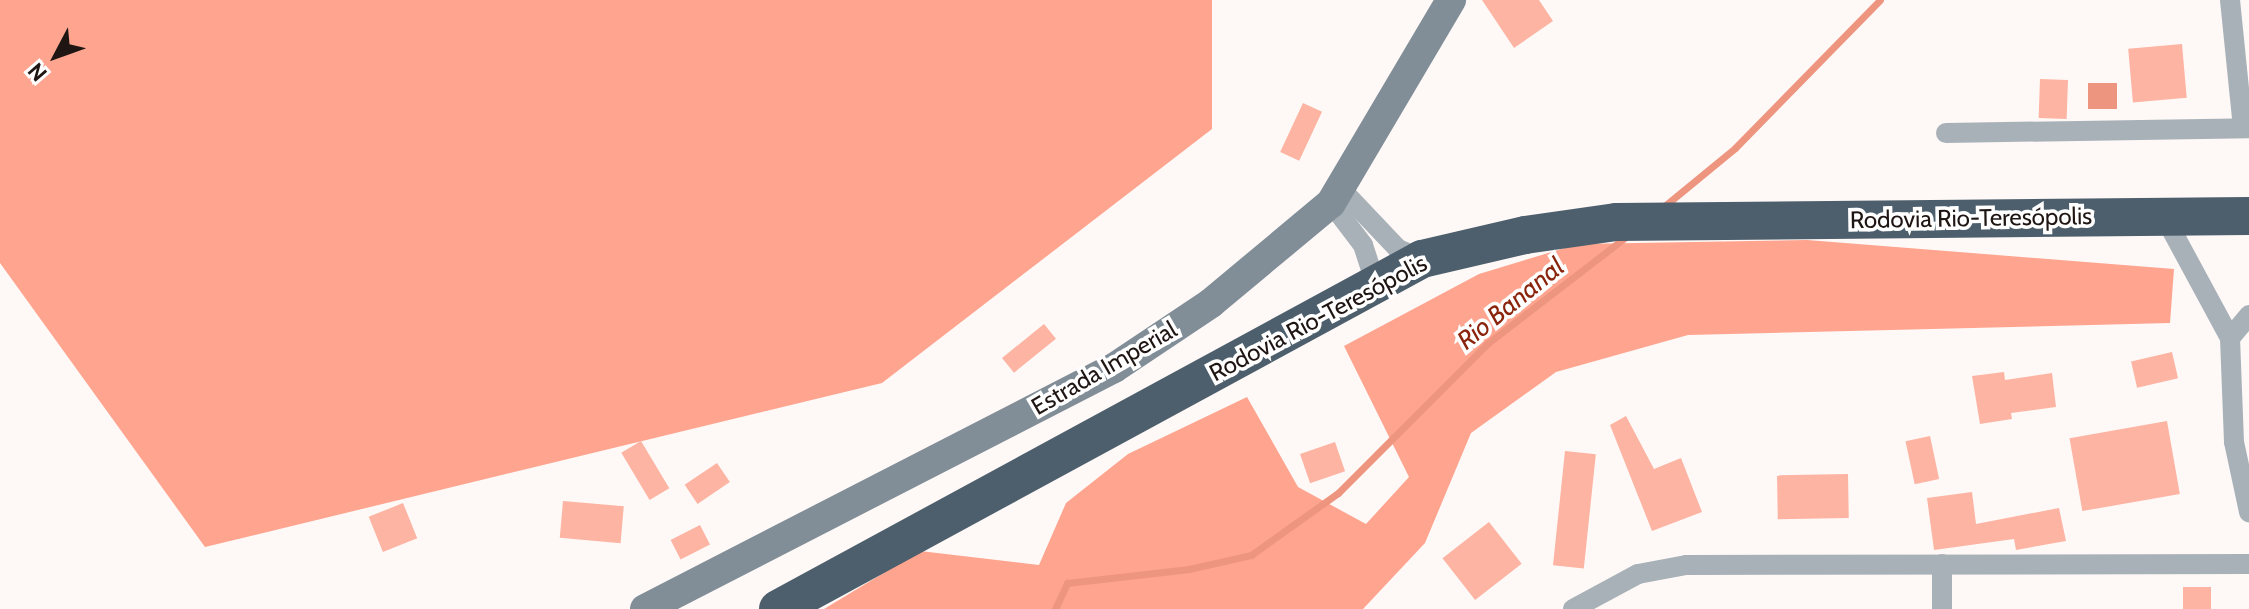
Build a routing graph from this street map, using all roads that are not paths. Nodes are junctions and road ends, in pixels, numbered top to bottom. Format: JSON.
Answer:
{"nodes":[{"id":1,"x":1451,"y":0,"type":"edge"},
{"id":2,"x":2230,"y":0,"type":"edge"},
{"id":3,"x":2246,"y":128,"type":"edge"},
{"id":4,"x":1946,"y":133,"type":"dead end"},
{"id":5,"x":1336,"y":196,"type":"junction"},
{"id":6,"x":2164,"y":216,"type":"junction"},
{"id":7,"x":2249,"y":216,"type":"edge"},
{"id":8,"x":1422,"y":259,"type":"junction"},
{"id":9,"x":1375,"y":283,"type":"junction"},
{"id":10,"x":2249,"y":315,"type":"edge"},
{"id":11,"x":2230,"y":338,"type":"junction"},
{"id":12,"x":2249,"y":512,"type":"edge"},
{"id":13,"x":1942,"y":564,"type":"junction"},
{"id":14,"x":2249,"y":564,"type":"edge"},
{"id":15,"x":645,"y":609,"type":"edge"},
{"id":16,"x":778,"y":609,"type":"edge"},
{"id":17,"x":1573,"y":609,"type":"edge"},
{"id":18,"x":1942,"y":609,"type":"edge"}],
"edges":[{"from":1,"to":5,"type":"street","name":"Estrada Imperial"},
{"from":2,"to":3,"type":"street"},
{"from":3,"to":4,"type":"street"},
{"from":5,"to":8,"type":"street"},
{"from":5,"to":9,"type":"street"},
{"from":5,"to":15,"type":"street","name":"Estrada Imperial"},
{"from":6,"to":7,"type":"highway","name":"Rodovia Rio-Teresópolis"},
{"from":6,"to":8,"type":"highway","name":"Rodovia Rio-Teresópolis"},
{"from":6,"to":11,"type":"street"},
{"from":8,"to":9,"type":"highway","name":"Rodovia Rio-Teresópolis"},
{"from":9,"to":16,"type":"highway","name":"Rodovia Rio-Teresópolis"},
{"from":10,"to":11,"type":"street"},
{"from":11,"to":12,"type":"street"},
{"from":13,"to":14,"type":"street"},
{"from":13,"to":17,"type":"street"},
{"from":13,"to":18,"type":"street"}]}
